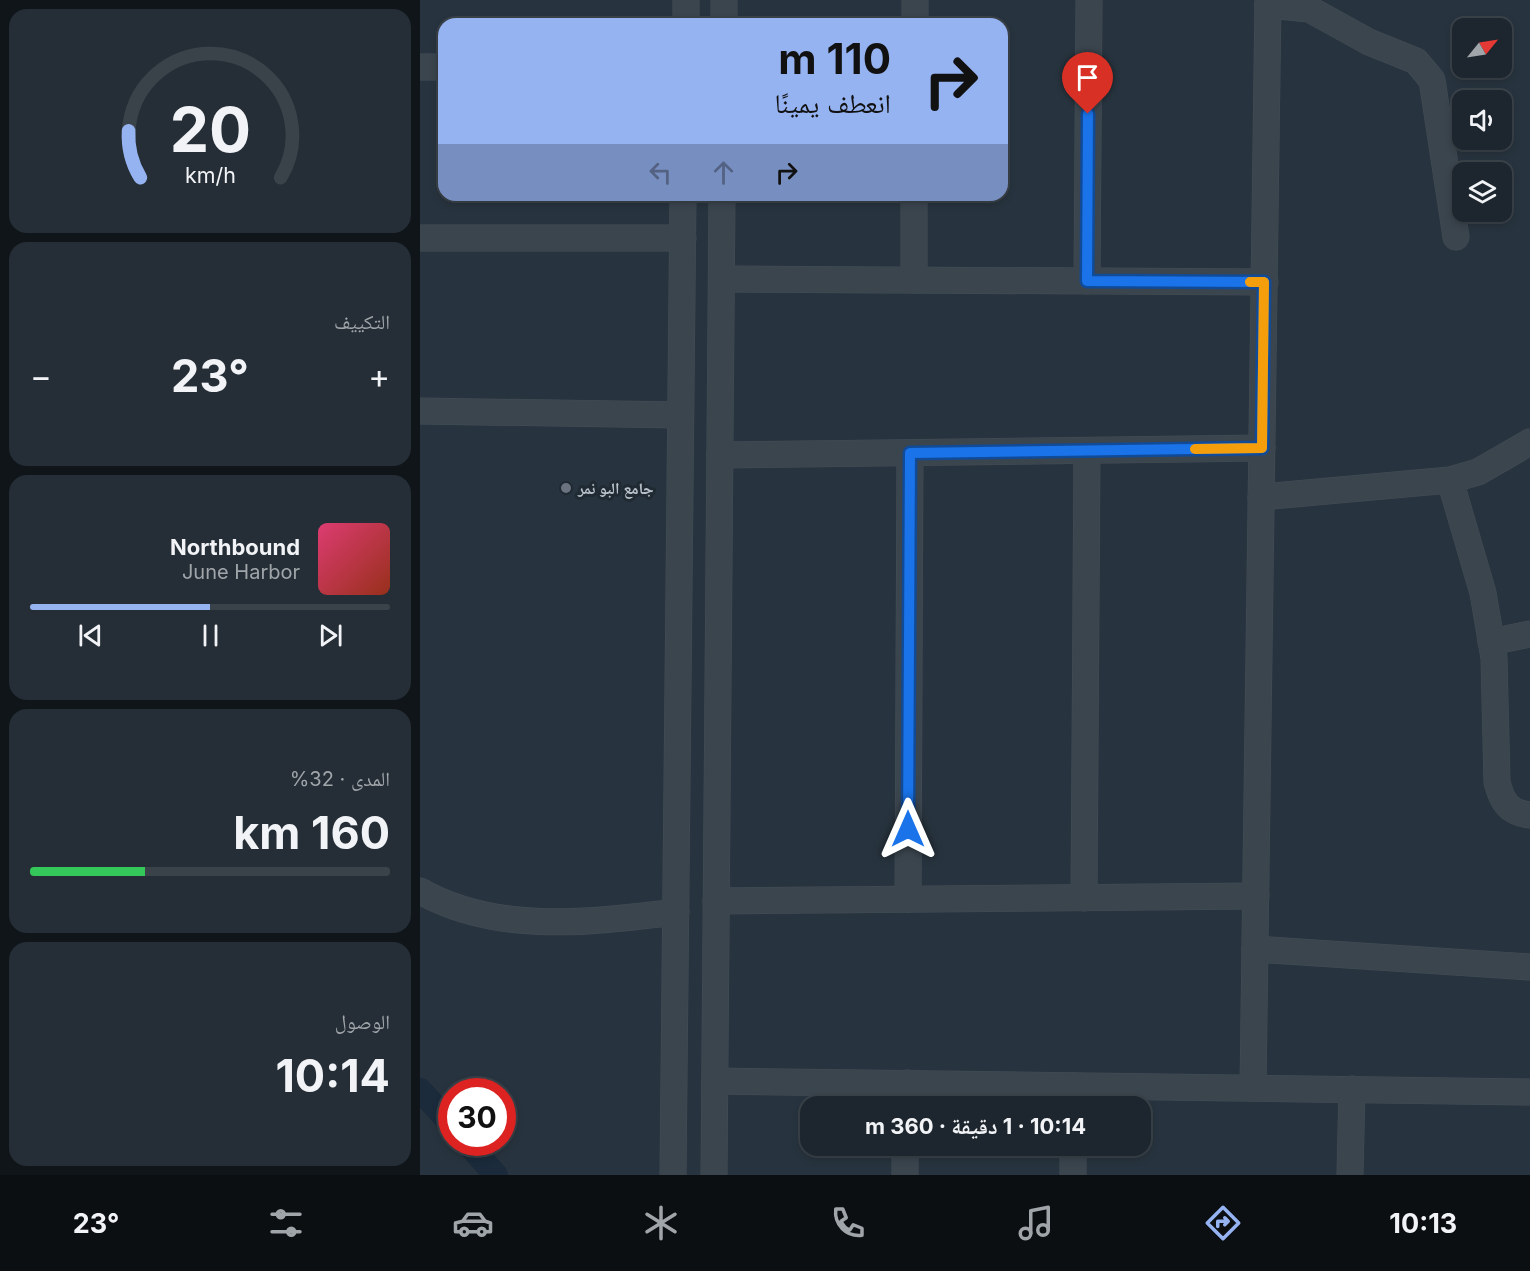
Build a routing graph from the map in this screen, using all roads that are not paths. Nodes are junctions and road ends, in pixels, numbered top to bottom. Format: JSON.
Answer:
{"nodes":[{"id":1,"x":686,"y":0,"type":"edge"},
{"id":2,"x":724,"y":0,"type":"edge"},
{"id":3,"x":915,"y":0,"type":"edge"},
{"id":4,"x":1089,"y":0,"type":"edge"},
{"id":5,"x":1268,"y":3,"type":"edge"},
{"id":6,"x":686,"y":18,"type":"edge"},
{"id":7,"x":724,"y":18,"type":"edge"},
{"id":8,"x":915,"y":18,"type":"edge"},
{"id":9,"x":420,"y":67,"type":"edge"},
{"id":10,"x":438,"y":67,"type":"edge"},
{"id":11,"x":683,"y":201,"type":"edge"},
{"id":12,"x":722,"y":201,"type":"edge"},
{"id":13,"x":914,"y":201,"type":"edge"},
{"id":14,"x":1455,"y":237,"type":"dead end"},
{"id":15,"x":420,"y":238,"type":"edge"},
{"id":16,"x":683,"y":238,"type":"junction"},
{"id":17,"x":722,"y":279,"type":"junction"},
{"id":18,"x":914,"y":280,"type":"junction"},
{"id":19,"x":1087,"y":281,"type":"junction"},
{"id":20,"x":1264,"y":282,"type":"junction"},
{"id":21,"x":420,"y":411,"type":"edge"},
{"id":22,"x":680,"y":415,"type":"junction"},
{"id":23,"x":1530,"y":442,"type":"edge"},
{"id":24,"x":1262,"y":448,"type":"junction"},
{"id":25,"x":1087,"y":450,"type":"junction"},
{"id":26,"x":910,"y":453,"type":"junction"},
{"id":27,"x":720,"y":455,"type":"junction"},
{"id":28,"x":1450,"y":480,"type":"junction"},
{"id":29,"x":1262,"y":497,"type":"junction"},
{"id":30,"x":1530,"y":634,"type":"edge"},
{"id":31,"x":1491,"y":642,"type":"junction"},
{"id":32,"x":1530,"y":815,"type":"edge"},
{"id":33,"x":420,"y":891,"type":"edge"},
{"id":34,"x":1256,"y":896,"type":"junction"},
{"id":35,"x":1084,"y":898,"type":"junction"},
{"id":36,"x":908,"y":899,"type":"junction"},
{"id":37,"x":716,"y":901,"type":"junction"},
{"id":38,"x":676,"y":912,"type":"junction"},
{"id":39,"x":1255,"y":949,"type":"junction"},
{"id":40,"x":1530,"y":967,"type":"edge"},
{"id":41,"x":715,"y":1081,"type":"junction"},
{"id":42,"x":1253,"y":1088,"type":"junction"},
{"id":43,"x":1352,"y":1089,"type":"junction"},
{"id":44,"x":1530,"y":1092,"type":"edge"},
{"id":45,"x":906,"y":1095,"type":"edge"},
{"id":46,"x":1074,"y":1096,"type":"edge"},
{"id":47,"x":905,"y":1156,"type":"edge"},
{"id":48,"x":1073,"y":1156,"type":"edge"},
{"id":49,"x":673,"y":1175,"type":"edge"},
{"id":50,"x":714,"y":1175,"type":"edge"},
{"id":51,"x":905,"y":1175,"type":"edge"},
{"id":52,"x":1073,"y":1175,"type":"edge"},
{"id":53,"x":1350,"y":1175,"type":"edge"}],
"edges":[{"from":1,"to":6,"type":"street"},
{"from":2,"to":7,"type":"street"},
{"from":3,"to":8,"type":"street"},
{"from":4,"to":19,"type":"street"},
{"from":5,"to":14,"type":"street"},
{"from":5,"to":20,"type":"street"},
{"from":9,"to":10,"type":"street"},
{"from":11,"to":16,"type":"street"},
{"from":12,"to":17,"type":"street"},
{"from":13,"to":18,"type":"street"},
{"from":15,"to":16,"type":"street"},
{"from":16,"to":22,"type":"street"},
{"from":17,"to":18,"type":"street"},
{"from":17,"to":27,"type":"street"},
{"from":18,"to":19,"type":"street"},
{"from":19,"to":20,"type":"street"},
{"from":20,"to":24,"type":"street"},
{"from":21,"to":22,"type":"street"},
{"from":22,"to":38,"type":"street"},
{"from":23,"to":28,"type":"street"},
{"from":24,"to":25,"type":"street"},
{"from":24,"to":29,"type":"street"},
{"from":25,"to":26,"type":"street"},
{"from":25,"to":35,"type":"street"},
{"from":26,"to":27,"type":"street"},
{"from":26,"to":36,"type":"street"},
{"from":27,"to":37,"type":"street"},
{"from":28,"to":29,"type":"street"},
{"from":28,"to":31,"type":"street"},
{"from":29,"to":34,"type":"street"},
{"from":30,"to":31,"type":"street"},
{"from":31,"to":32,"type":"street"},
{"from":33,"to":38,"type":"street"},
{"from":34,"to":35,"type":"street"},
{"from":34,"to":39,"type":"street"},
{"from":35,"to":36,"type":"street"},
{"from":36,"to":37,"type":"street"},
{"from":37,"to":41,"type":"street"},
{"from":38,"to":49,"type":"street"},
{"from":39,"to":40,"type":"street"},
{"from":39,"to":42,"type":"street"},
{"from":41,"to":45,"type":"street"},
{"from":41,"to":50,"type":"street"},
{"from":42,"to":43,"type":"street"},
{"from":42,"to":46,"type":"street"},
{"from":43,"to":44,"type":"street"},
{"from":43,"to":53,"type":"street"},
{"from":45,"to":46,"type":"street"},
{"from":47,"to":51,"type":"street"},
{"from":48,"to":52,"type":"street"}]}
